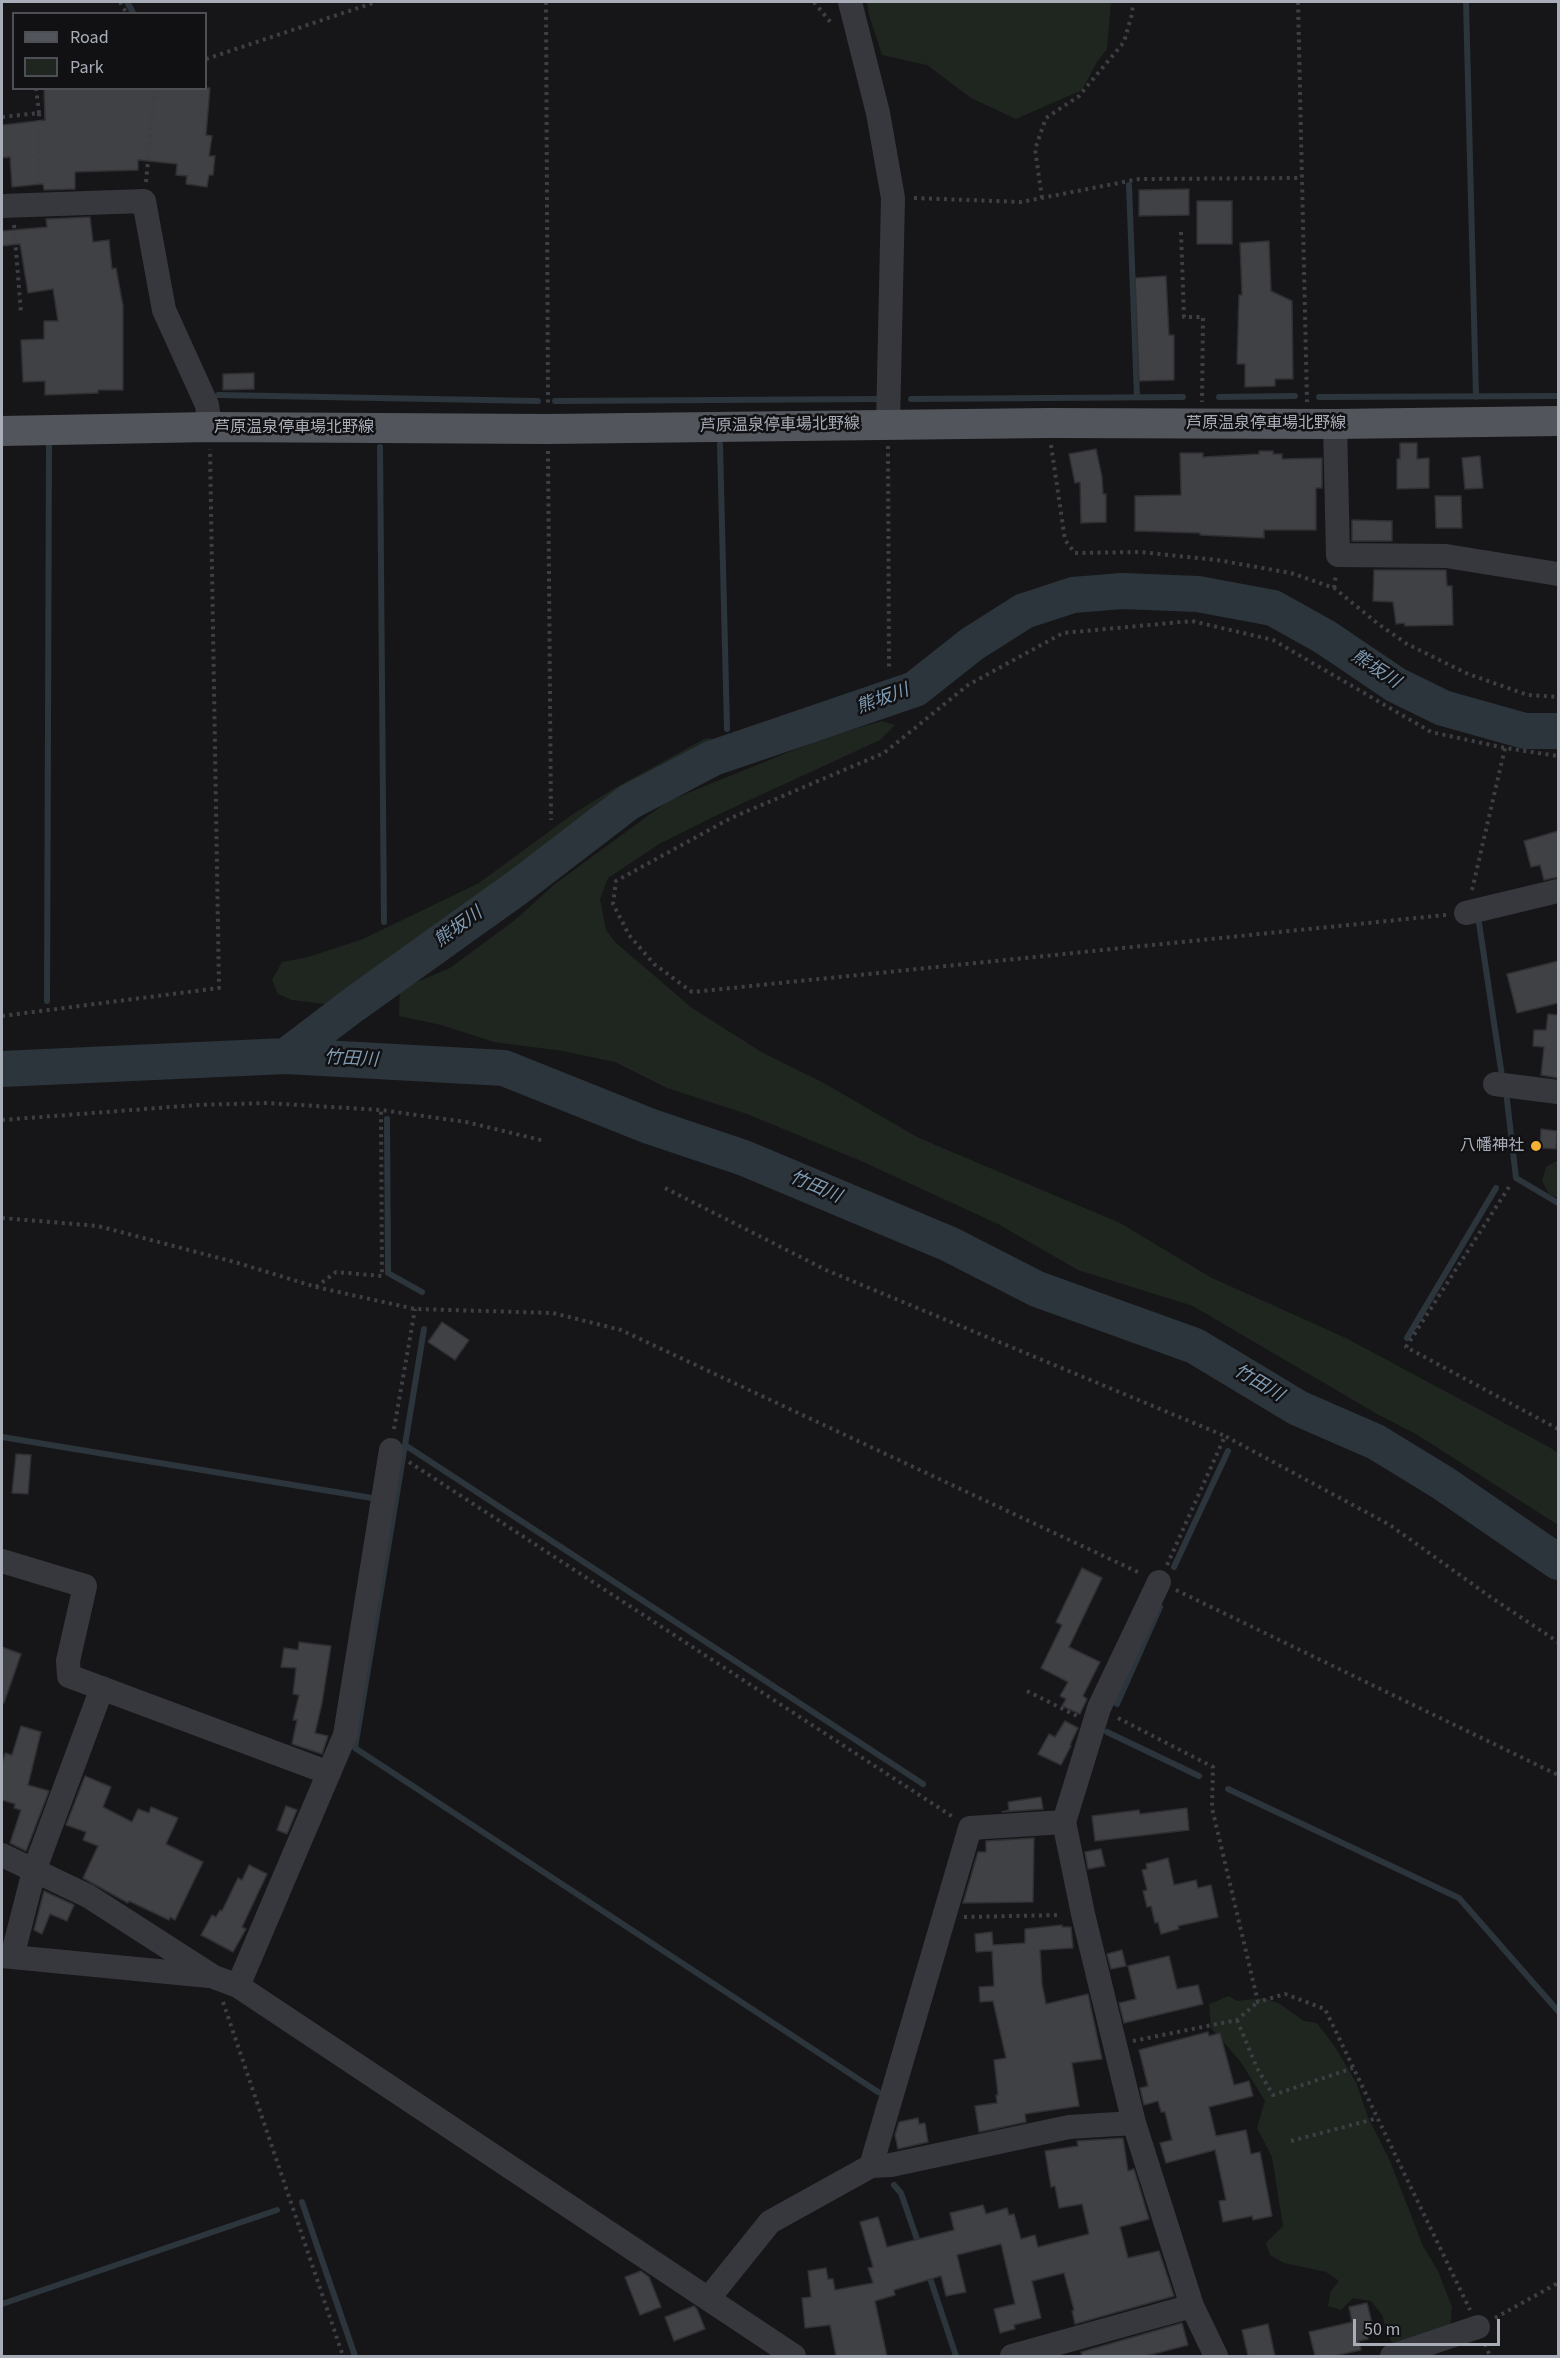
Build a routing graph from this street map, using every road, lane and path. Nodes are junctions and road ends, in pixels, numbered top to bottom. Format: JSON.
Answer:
{"nodes":[{"id":1,"x":376,"y":2,"type":"edge"},
{"id":2,"x":850,"y":2,"type":"edge"},
{"id":3,"x":1133,"y":2,"type":"edge"},
{"id":4,"x":1298,"y":2,"type":"edge"},
{"id":5,"x":207,"y":59,"type":"edge"},
{"id":6,"x":36,"y":90,"type":"edge"},
{"id":7,"x":155,"y":90,"type":"edge"},
{"id":8,"x":39,"y":113,"type":"junction"},
{"id":9,"x":2,"y":117,"type":"edge"},
{"id":10,"x":1300,"y":178,"type":"junction"},
{"id":11,"x":893,"y":198,"type":"junction"},
{"id":12,"x":1042,"y":198,"type":"junction"},
{"id":13,"x":144,"y":201,"type":"junction"},
{"id":14,"x":39,"y":205,"type":"junction"},
{"id":15,"x":7,"y":206,"type":"edge"},
{"id":16,"x":1181,"y":232,"type":"dead end"},
{"id":17,"x":21,"y":313,"type":"dead end"},
{"id":18,"x":1558,"y":421,"type":"edge"},
{"id":19,"x":1048,"y":423,"type":"junction"},
{"id":20,"x":1202,"y":423,"type":"junction"},
{"id":21,"x":1321,"y":424,"type":"junction"},
{"id":22,"x":888,"y":425,"type":"junction"},
{"id":23,"x":210,"y":427,"type":"junction"},
{"id":24,"x":2,"y":431,"type":"edge"},
{"id":25,"x":1558,"y":574,"type":"edge"},
{"id":26,"x":889,"y":670,"type":"dead end"},
{"id":27,"x":1558,"y":698,"type":"edge"},
{"id":28,"x":1504,"y":748,"type":"junction"},
{"id":29,"x":1558,"y":756,"type":"edge"},
{"id":30,"x":1558,"y":891,"type":"edge"},
{"id":31,"x":1466,"y":913,"type":"junction"},
{"id":32,"x":2,"y":1016,"type":"edge"},
{"id":33,"x":1495,"y":1084,"type":"dead end"},
{"id":34,"x":1558,"y":1092,"type":"edge"},
{"id":35,"x":381,"y":1110,"type":"junction"},
{"id":36,"x":2,"y":1120,"type":"edge"},
{"id":37,"x":545,"y":1140,"type":"dead end"},
{"id":38,"x":1509,"y":1187,"type":"dead end"},
{"id":39,"x":665,"y":1188,"type":"dead end"},
{"id":40,"x":2,"y":1218,"type":"edge"},
{"id":41,"x":316,"y":1287,"type":"junction"},
{"id":42,"x":415,"y":1309,"type":"junction"},
{"id":43,"x":1558,"y":1429,"type":"edge"},
{"id":44,"x":1225,"y":1436,"type":"junction"},
{"id":45,"x":391,"y":1450,"type":"junction"},
{"id":46,"x":2,"y":1560,"type":"edge"},
{"id":47,"x":1159,"y":1582,"type":"junction"},
{"id":48,"x":1558,"y":1642,"type":"edge"},
{"id":49,"x":102,"y":1688,"type":"junction"},
{"id":50,"x":1027,"y":1691,"type":"dead end"},
{"id":51,"x":1096,"y":1716,"type":"junction"},
{"id":52,"x":329,"y":1773,"type":"junction"},
{"id":53,"x":1558,"y":1774,"type":"edge"},
{"id":54,"x":1064,"y":1822,"type":"junction"},
{"id":55,"x":970,"y":1828,"type":"junction"},
{"id":56,"x":2,"y":1855,"type":"edge"},
{"id":57,"x":34,"y":1870,"type":"junction"},
{"id":58,"x":1083,"y":1914,"type":"junction"},
{"id":59,"x":942,"y":1918,"type":"junction"},
{"id":60,"x":7,"y":1956,"type":"edge"},
{"id":61,"x":214,"y":1977,"type":"junction"},
{"id":62,"x":238,"y":1986,"type":"junction"},
{"id":63,"x":1258,"y":2002,"type":"junction"},
{"id":64,"x":1237,"y":2020,"type":"junction"},
{"id":65,"x":1115,"y":2045,"type":"junction"},
{"id":66,"x":1353,"y":2068,"type":"junction"},
{"id":67,"x":1378,"y":2118,"type":"junction"},
{"id":68,"x":1134,"y":2123,"type":"junction"},
{"id":69,"x":1291,"y":2141,"type":"dead end"},
{"id":70,"x":871,"y":2166,"type":"junction"},
{"id":71,"x":1558,"y":2283,"type":"edge"},
{"id":72,"x":708,"y":2299,"type":"junction"},
{"id":73,"x":1192,"y":2306,"type":"junction"},
{"id":74,"x":1478,"y":2327,"type":"junction"},
{"id":75,"x":343,"y":2356,"type":"edge"},
{"id":76,"x":794,"y":2356,"type":"edge"},
{"id":77,"x":1012,"y":2356,"type":"edge"},
{"id":78,"x":1216,"y":2356,"type":"edge"},
{"id":79,"x":1392,"y":2356,"type":"edge"}],
"edges":[{"from":1,"to":5,"type":"path"},
{"from":2,"to":11,"type":"street"},
{"from":3,"to":12,"type":"path"},
{"from":4,"to":10,"type":"path"},
{"from":6,"to":8,"type":"path"},
{"from":7,"to":13,"type":"path"},
{"from":8,"to":9,"type":"path"},
{"from":8,"to":14,"type":"path"},
{"from":10,"to":12,"type":"path"},
{"from":10,"to":21,"type":"path"},
{"from":11,"to":12,"type":"path"},
{"from":11,"to":22,"type":"street"},
{"from":13,"to":14,"type":"street"},
{"from":13,"to":23,"type":"street"},
{"from":14,"to":15,"type":"street"},
{"from":15,"to":17,"type":"path"},
{"from":16,"to":20,"type":"path"},
{"from":18,"to":21,"type":"main road","name":"芦原温泉停車場北野線"},
{"from":19,"to":20,"type":"main road","name":"芦原温泉停車場北野線"},
{"from":19,"to":22,"type":"main road","name":"芦原温泉停車場北野線"},
{"from":19,"to":27,"type":"path"},
{"from":20,"to":21,"type":"main road","name":"芦原温泉停車場北野線"},
{"from":21,"to":25,"type":"street"},
{"from":22,"to":23,"type":"main road","name":"芦原温泉停車場北野線"},
{"from":22,"to":26,"type":"path"},
{"from":23,"to":24,"type":"main road","name":"芦原温泉停車場北野線"},
{"from":23,"to":32,"type":"path"},
{"from":28,"to":29,"type":"path"},
{"from":28,"to":31,"type":"path"},
{"from":28,"to":31,"type":"path"},
{"from":30,"to":31,"type":"street"},
{"from":33,"to":34,"type":"street"},
{"from":35,"to":36,"type":"path"},
{"from":35,"to":37,"type":"path"},
{"from":35,"to":41,"type":"path"},
{"from":38,"to":43,"type":"path"},
{"from":39,"to":44,"type":"path"},
{"from":40,"to":41,"type":"path"},
{"from":41,"to":42,"type":"path"},
{"from":42,"to":45,"type":"path"},
{"from":42,"to":47,"type":"path"},
{"from":44,"to":47,"type":"path"},
{"from":44,"to":48,"type":"path"},
{"from":45,"to":52,"type":"street"},
{"from":45,"to":55,"type":"path"},
{"from":46,"to":49,"type":"street"},
{"from":47,"to":51,"type":"street"},
{"from":47,"to":53,"type":"path"},
{"from":49,"to":52,"type":"street"},
{"from":49,"to":57,"type":"street"},
{"from":50,"to":51,"type":"path"},
{"from":51,"to":54,"type":"street"},
{"from":51,"to":63,"type":"path"},
{"from":52,"to":62,"type":"street"},
{"from":54,"to":55,"type":"street"},
{"from":54,"to":58,"type":"street"},
{"from":55,"to":59,"type":"street"},
{"from":56,"to":57,"type":"street"},
{"from":57,"to":60,"type":"street"},
{"from":57,"to":61,"type":"street"},
{"from":58,"to":59,"type":"path"},
{"from":58,"to":65,"type":"street"},
{"from":59,"to":70,"type":"street"},
{"from":60,"to":61,"type":"street"},
{"from":61,"to":62,"type":"street"},
{"from":61,"to":75,"type":"path"},
{"from":62,"to":72,"type":"street"},
{"from":63,"to":64,"type":"path"},
{"from":63,"to":66,"type":"path"},
{"from":64,"to":65,"type":"path"},
{"from":64,"to":66,"type":"path"},
{"from":65,"to":68,"type":"street"},
{"from":66,"to":67,"type":"path"},
{"from":67,"to":69,"type":"path"},
{"from":67,"to":74,"type":"path"},
{"from":68,"to":70,"type":"street"},
{"from":68,"to":73,"type":"street"},
{"from":70,"to":72,"type":"street"},
{"from":71,"to":74,"type":"path"},
{"from":72,"to":76,"type":"street"},
{"from":73,"to":77,"type":"street"},
{"from":73,"to":78,"type":"street"},
{"from":74,"to":79,"type":"street"}]}
